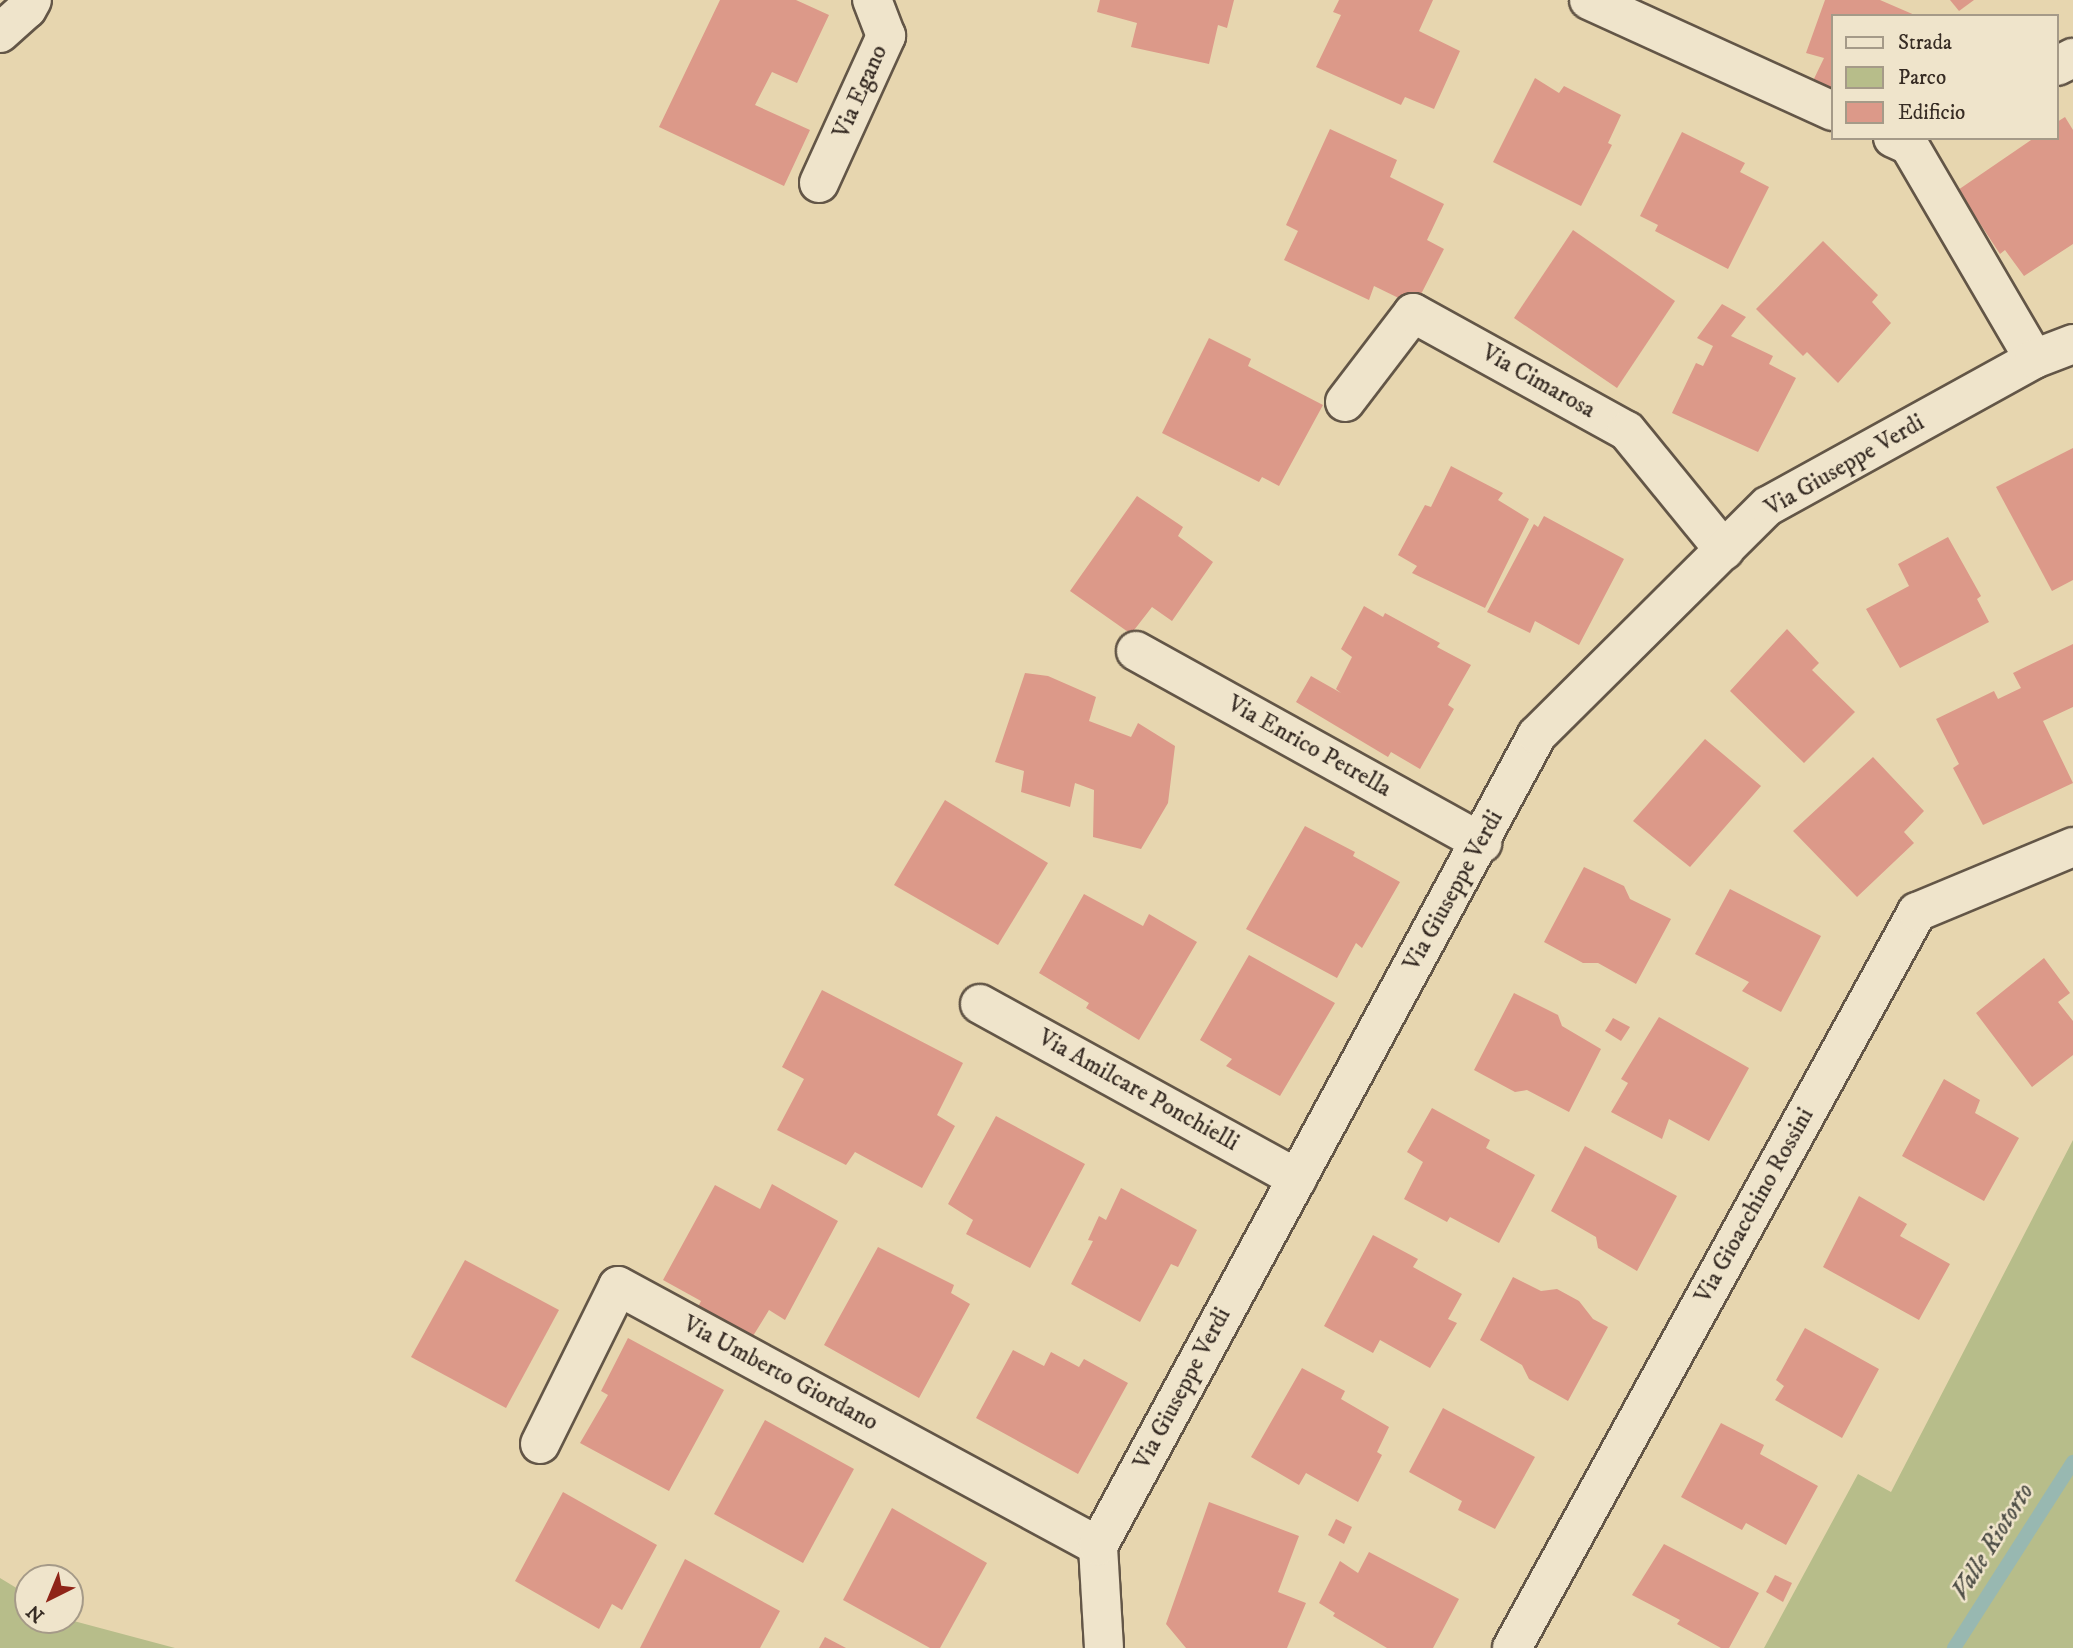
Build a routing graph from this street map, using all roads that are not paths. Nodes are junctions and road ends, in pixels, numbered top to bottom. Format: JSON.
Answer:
{"nodes":[{"id":1,"x":32,"y":0,"type":"edge"},
{"id":2,"x":872,"y":0,"type":"edge"},
{"id":3,"x":1588,"y":0,"type":"edge"},
{"id":4,"x":0,"y":33,"type":"edge"},
{"id":5,"x":1832,"y":111,"type":"edge"},
{"id":6,"x":1908,"y":141,"type":"edge"},
{"id":7,"x":820,"y":183,"type":"dead end"},
{"id":8,"x":2073,"y":344,"type":"edge"},
{"id":9,"x":2034,"y":359,"type":"junction"},
{"id":10,"x":1345,"y":402,"type":"dead end"},
{"id":11,"x":1724,"y":550,"type":"junction"},
{"id":12,"x":1136,"y":651,"type":"dead end"},
{"id":13,"x":1482,"y":843,"type":"junction"},
{"id":14,"x":2073,"y":847,"type":"edge"},
{"id":15,"x":980,"y":1004,"type":"dead end"},
{"id":16,"x":1297,"y":1178,"type":"junction"},
{"id":17,"x":540,"y":1444,"type":"dead end"},
{"id":18,"x":1098,"y":1546,"type":"junction"},
{"id":19,"x":1104,"y":1648,"type":"edge"},
{"id":20,"x":1513,"y":1648,"type":"edge"}],
"edges":[{"from":1,"to":4,"type":"street"},
{"from":2,"to":7,"type":"street","name":"Via Egano"},
{"from":3,"to":5,"type":"street"},
{"from":6,"to":9,"type":"street"},
{"from":8,"to":9,"type":"street","name":"Via Giuseppe Verdi"},
{"from":9,"to":11,"type":"street","name":"Via Giuseppe Verdi"},
{"from":10,"to":11,"type":"street","name":"Via Cimarosa"},
{"from":11,"to":13,"type":"street","name":"Via Giuseppe Verdi"},
{"from":12,"to":13,"type":"street","name":"Via Enrico Petrella"},
{"from":13,"to":16,"type":"street","name":"Via Giuseppe Verdi"},
{"from":14,"to":20,"type":"street","name":"Via Gioacchino Rossini"},
{"from":15,"to":16,"type":"street","name":"Via Amilcare Ponchielli"},
{"from":16,"to":18,"type":"street","name":"Via Giuseppe Verdi"},
{"from":17,"to":18,"type":"street","name":"Via Umberto Giordano"},
{"from":18,"to":19,"type":"street"}]}
